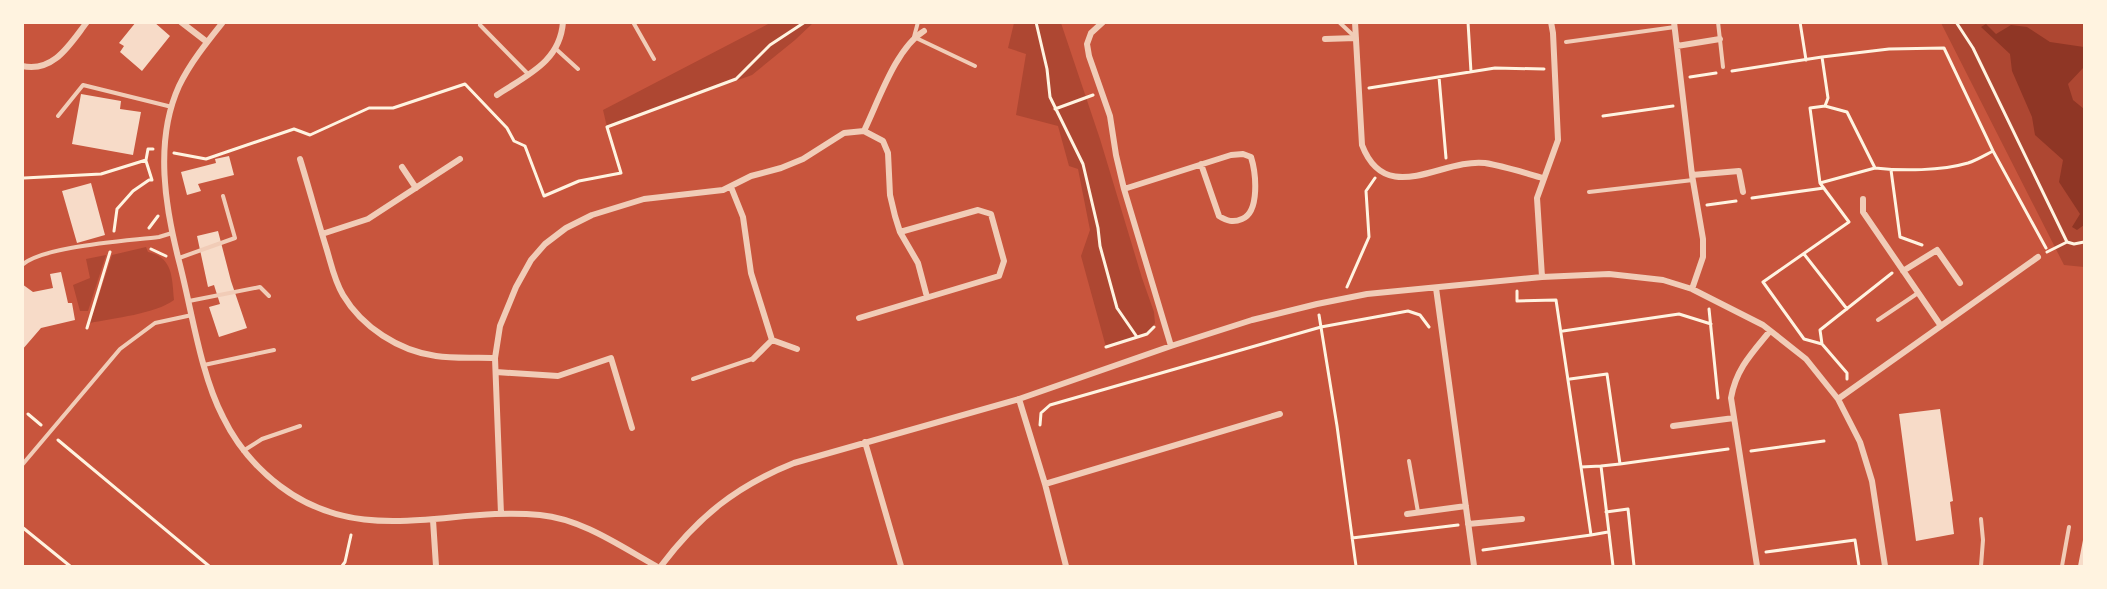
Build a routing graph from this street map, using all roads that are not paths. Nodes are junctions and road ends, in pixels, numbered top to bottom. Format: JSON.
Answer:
{"nodes":[{"id":1,"x":87,"y":22,"type":"edge"},
{"id":2,"x":181,"y":22,"type":"edge"},
{"id":3,"x":223,"y":22,"type":"edge"},
{"id":4,"x":563,"y":22,"type":"edge"},
{"id":5,"x":633,"y":22,"type":"edge"},
{"id":6,"x":918,"y":22,"type":"edge"},
{"id":7,"x":1103,"y":22,"type":"edge"},
{"id":8,"x":1339,"y":22,"type":"edge"},
{"id":9,"x":1355,"y":22,"type":"edge"},
{"id":10,"x":1551,"y":22,"type":"edge"},
{"id":11,"x":1718,"y":22,"type":"edge"},
{"id":12,"x":480,"y":25,"type":"dead end"},
{"id":13,"x":1675,"y":25,"type":"edge"},
{"id":14,"x":924,"y":31,"type":"dead end"},
{"id":15,"x":914,"y":37,"type":"junction"},
{"id":16,"x":1356,"y":38,"type":"junction"},
{"id":17,"x":1325,"y":39,"type":"dead end"},
{"id":18,"x":1720,"y":39,"type":"junction"},
{"id":19,"x":207,"y":42,"type":"junction"},
{"id":20,"x":1566,"y":42,"type":"dead end"},
{"id":21,"x":1677,"y":46,"type":"junction"},
{"id":22,"x":556,"y":49,"type":"junction"},
{"id":23,"x":654,"y":59,"type":"dead end"},
{"id":24,"x":22,"y":66,"type":"edge"},
{"id":25,"x":975,"y":66,"type":"dead end"},
{"id":26,"x":1723,"y":67,"type":"dead end"},
{"id":27,"x":578,"y":69,"type":"dead end"},
{"id":28,"x":528,"y":74,"type":"junction"},
{"id":29,"x":497,"y":95,"type":"dead end"},
{"id":30,"x":173,"y":107,"type":"junction"},
{"id":31,"x":58,"y":116,"type":"dead end"},
{"id":32,"x":864,"y":131,"type":"junction"},
{"id":33,"x":300,"y":159,"type":"dead end"},
{"id":34,"x":460,"y":159,"type":"dead end"},
{"id":35,"x":1201,"y":165,"type":"junction"},
{"id":36,"x":402,"y":167,"type":"dead end"},
{"id":37,"x":1544,"y":178,"type":"junction"},
{"id":38,"x":1692,"y":178,"type":"junction"},
{"id":39,"x":731,"y":187,"type":"junction"},
{"id":40,"x":416,"y":188,"type":"junction"},
{"id":41,"x":1124,"y":189,"type":"junction"},
{"id":42,"x":1589,"y":192,"type":"dead end"},
{"id":43,"x":1743,"y":192,"type":"dead end"},
{"id":44,"x":223,"y":196,"type":"dead end"},
{"id":45,"x":1863,"y":199,"type":"dead end"},
{"id":46,"x":173,"y":232,"type":"junction"},
{"id":47,"x":900,"y":232,"type":"junction"},
{"id":48,"x":322,"y":234,"type":"junction"},
{"id":49,"x":2038,"y":257,"type":"road end"},
{"id":50,"x":178,"y":258,"type":"junction"},
{"id":51,"x":22,"y":265,"type":"edge"},
{"id":52,"x":1902,"y":269,"type":"junction"},
{"id":53,"x":1542,"y":277,"type":"junction"},
{"id":54,"x":1960,"y":283,"type":"dead end"},
{"id":55,"x":1436,"y":288,"type":"junction"},
{"id":56,"x":1692,"y":288,"type":"junction"},
{"id":57,"x":1918,"y":293,"type":"junction"},
{"id":58,"x":269,"y":296,"type":"dead end"},
{"id":59,"x":927,"y":297,"type":"junction"},
{"id":60,"x":189,"y":301,"type":"junction"},
{"id":61,"x":193,"y":315,"type":"junction"},
{"id":62,"x":859,"y":318,"type":"dead end"},
{"id":63,"x":1878,"y":320,"type":"dead end"},
{"id":64,"x":1941,"y":326,"type":"junction"},
{"id":65,"x":1770,"y":331,"type":"junction"},
{"id":66,"x":772,"y":340,"type":"junction"},
{"id":67,"x":1172,"y":346,"type":"junction"},
{"id":68,"x":796,"y":348,"type":"dead end"},
{"id":69,"x":274,"y":350,"type":"dead end"},
{"id":70,"x":495,"y":358,"type":"junction"},
{"id":71,"x":753,"y":359,"type":"joint"},
{"id":72,"x":204,"y":365,"type":"junction"},
{"id":73,"x":496,"y":372,"type":"junction"},
{"id":74,"x":693,"y":379,"type":"dead end"},
{"id":75,"x":1019,"y":399,"type":"junction"},
{"id":76,"x":1838,"y":399,"type":"junction"},
{"id":77,"x":1280,"y":414,"type":"dead end"},
{"id":78,"x":1734,"y":418,"type":"junction"},
{"id":79,"x":300,"y":426,"type":"dead end"},
{"id":80,"x":1673,"y":426,"type":"dead end"},
{"id":81,"x":632,"y":428,"type":"dead end"},
{"id":82,"x":865,"y":442,"type":"junction"},
{"id":83,"x":243,"y":451,"type":"junction"},
{"id":84,"x":1409,"y":461,"type":"dead end"},
{"id":85,"x":22,"y":465,"type":"edge"},
{"id":86,"x":1045,"y":484,"type":"junction"},
{"id":87,"x":1466,"y":506,"type":"junction"},
{"id":88,"x":1418,"y":512,"type":"junction"},
{"id":89,"x":1407,"y":513,"type":"dead end"},
{"id":90,"x":501,"y":514,"type":"junction"},
{"id":91,"x":1522,"y":519,"type":"dead end"},
{"id":92,"x":1981,"y":519,"type":"dead end"},
{"id":93,"x":433,"y":520,"type":"junction"},
{"id":94,"x":1468,"y":524,"type":"junction"},
{"id":95,"x":2069,"y":527,"type":"dead end"},
{"id":96,"x":436,"y":567,"type":"edge"},
{"id":97,"x":656,"y":567,"type":"edge"},
{"id":98,"x":661,"y":567,"type":"edge"},
{"id":99,"x":901,"y":567,"type":"edge"},
{"id":100,"x":1066,"y":567,"type":"edge"},
{"id":101,"x":1474,"y":567,"type":"edge"},
{"id":102,"x":1757,"y":567,"type":"edge"},
{"id":103,"x":1885,"y":567,"type":"edge"},
{"id":104,"x":1981,"y":567,"type":"edge"},
{"id":105,"x":2062,"y":567,"type":"edge"}],
"edges":[{"from":1,"to":24,"type":"street"},
{"from":2,"to":19,"type":"street"},
{"from":3,"to":19,"type":"street"},
{"from":4,"to":22,"type":"street"},
{"from":5,"to":23,"type":"lane"},
{"from":6,"to":15,"type":"lane"},
{"from":7,"to":41,"type":"street"},
{"from":8,"to":16,"type":"lane"},
{"from":9,"to":16,"type":"street"},
{"from":10,"to":37,"type":"street"},
{"from":11,"to":18,"type":"lane"},
{"from":12,"to":28,"type":"lane"},
{"from":13,"to":20,"type":"lane"},
{"from":13,"to":21,"type":"street"},
{"from":14,"to":15,"type":"street"},
{"from":15,"to":25,"type":"lane"},
{"from":15,"to":32,"type":"street"},
{"from":16,"to":17,"type":"street"},
{"from":16,"to":37,"type":"street"},
{"from":18,"to":21,"type":"street"},
{"from":18,"to":26,"type":"lane"},
{"from":19,"to":30,"type":"street"},
{"from":21,"to":38,"type":"street"},
{"from":22,"to":27,"type":"lane"},
{"from":22,"to":28,"type":"street"},
{"from":28,"to":29,"type":"street"},
{"from":30,"to":31,"type":"lane"},
{"from":30,"to":46,"type":"street"},
{"from":32,"to":39,"type":"street"},
{"from":32,"to":47,"type":"street"},
{"from":33,"to":48,"type":"street"},
{"from":34,"to":40,"type":"street"},
{"from":35,"to":35,"type":"street"},
{"from":35,"to":41,"type":"street"},
{"from":36,"to":40,"type":"street"},
{"from":37,"to":53,"type":"street"},
{"from":38,"to":42,"type":"lane"},
{"from":38,"to":43,"type":"street"},
{"from":38,"to":56,"type":"street"},
{"from":39,"to":66,"type":"street"},
{"from":39,"to":70,"type":"street"},
{"from":40,"to":48,"type":"street"},
{"from":41,"to":67,"type":"street"},
{"from":44,"to":50,"type":"lane"},
{"from":45,"to":52,"type":"street"},
{"from":46,"to":50,"type":"street"},
{"from":46,"to":51,"type":"lane"},
{"from":47,"to":59,"type":"street"},
{"from":47,"to":59,"type":"street"},
{"from":48,"to":70,"type":"street"},
{"from":49,"to":64,"type":"street"},
{"from":50,"to":60,"type":"street"},
{"from":52,"to":54,"type":"street"},
{"from":52,"to":57,"type":"street"},
{"from":53,"to":55,"type":"street"},
{"from":53,"to":56,"type":"street"},
{"from":55,"to":67,"type":"street"},
{"from":55,"to":87,"type":"street"},
{"from":56,"to":65,"type":"street"},
{"from":57,"to":63,"type":"lane"},
{"from":57,"to":64,"type":"street"},
{"from":58,"to":60,"type":"lane"},
{"from":59,"to":62,"type":"street"},
{"from":60,"to":61,"type":"street"},
{"from":61,"to":72,"type":"street"},
{"from":61,"to":85,"type":"lane"},
{"from":64,"to":76,"type":"street"},
{"from":65,"to":76,"type":"street"},
{"from":65,"to":78,"type":"street"},
{"from":66,"to":68,"type":"street"},
{"from":66,"to":71,"type":"street"},
{"from":67,"to":75,"type":"street"},
{"from":69,"to":72,"type":"lane"},
{"from":70,"to":73,"type":"street"},
{"from":71,"to":74,"type":"lane"},
{"from":72,"to":83,"type":"street"},
{"from":73,"to":81,"type":"street"},
{"from":73,"to":90,"type":"street"},
{"from":75,"to":82,"type":"street"},
{"from":75,"to":86,"type":"street"},
{"from":76,"to":103,"type":"street"},
{"from":77,"to":86,"type":"street"},
{"from":78,"to":80,"type":"street"},
{"from":78,"to":102,"type":"street"},
{"from":79,"to":83,"type":"lane"},
{"from":82,"to":98,"type":"street"},
{"from":82,"to":99,"type":"street"},
{"from":83,"to":93,"type":"street"},
{"from":84,"to":88,"type":"lane"},
{"from":86,"to":100,"type":"street"},
{"from":87,"to":88,"type":"street"},
{"from":87,"to":94,"type":"street"},
{"from":88,"to":89,"type":"street"},
{"from":90,"to":93,"type":"street"},
{"from":90,"to":97,"type":"street"},
{"from":91,"to":94,"type":"street"},
{"from":92,"to":104,"type":"lane"},
{"from":93,"to":96,"type":"street"},
{"from":94,"to":101,"type":"street"},
{"from":95,"to":105,"type":"lane"}]}
